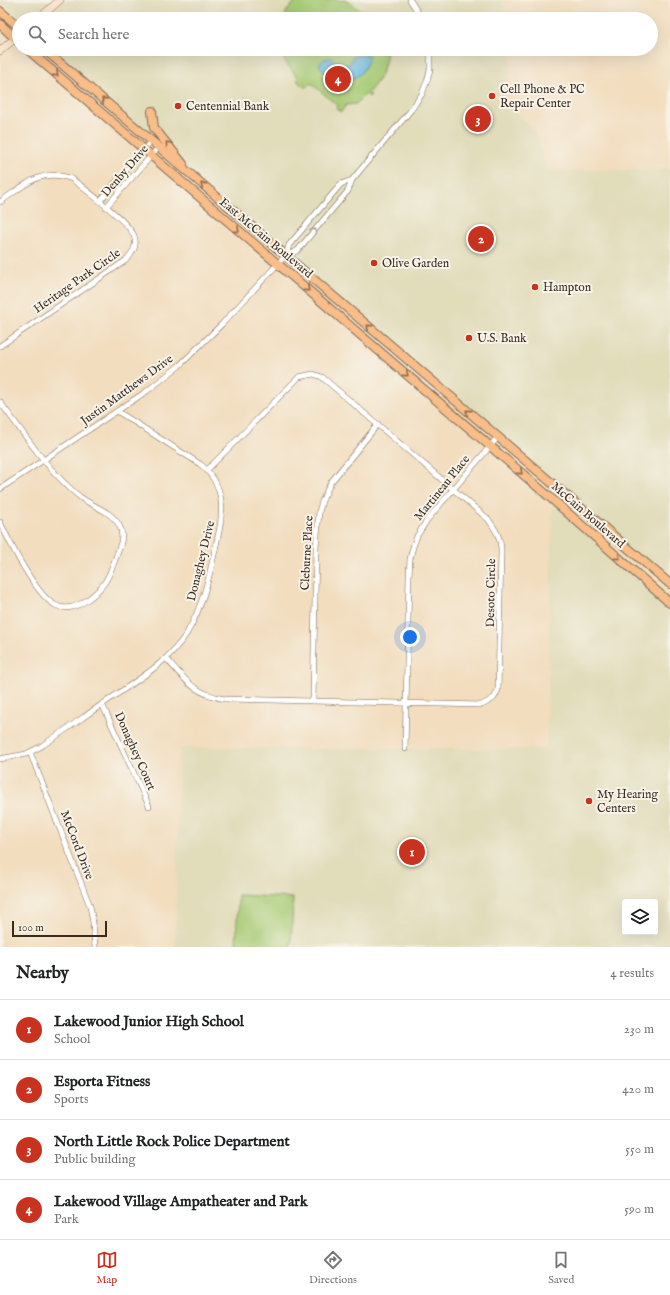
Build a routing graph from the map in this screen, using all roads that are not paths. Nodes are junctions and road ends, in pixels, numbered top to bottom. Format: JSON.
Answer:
{"nodes":[{"id":1,"x":60,"y":0,"type":"edge"},
{"id":2,"x":410,"y":0,"type":"edge"},
{"id":3,"x":0,"y":11,"type":"edge"},
{"id":4,"x":46,"y":12,"type":"edge"},
{"id":5,"x":418,"y":12,"type":"edge"},
{"id":6,"x":12,"y":21,"type":"edge"},
{"id":7,"x":0,"y":24,"type":"edge"},
{"id":8,"x":12,"y":33,"type":"edge"},
{"id":9,"x":12,"y":43,"type":"edge"},
{"id":10,"x":0,"y":52,"type":"edge"},
{"id":11,"x":35,"y":56,"type":"edge"},
{"id":12,"x":52,"y":56,"type":"edge"},
{"id":13,"x":430,"y":56,"type":"edge"},
{"id":14,"x":152,"y":111,"type":"dead end"},
{"id":15,"x":151,"y":141,"type":"junction"},
{"id":16,"x":158,"y":147,"type":"junction"},
{"id":17,"x":144,"y":149,"type":"junction"},
{"id":18,"x":151,"y":156,"type":"junction"},
{"id":19,"x":190,"y":174,"type":"junction"},
{"id":20,"x":352,"y":180,"type":"junction"},
{"id":21,"x":100,"y":201,"type":"junction"},
{"id":22,"x":0,"y":202,"type":"edge"},
{"id":23,"x":106,"y":207,"type":"junction"},
{"id":24,"x":286,"y":256,"type":"junction"},
{"id":25,"x":278,"y":263,"type":"junction"},
{"id":26,"x":0,"y":346,"type":"edge"},
{"id":27,"x":0,"y":402,"type":"edge"},
{"id":28,"x":117,"y":411,"type":"junction"},
{"id":29,"x":378,"y":424,"type":"junction"},
{"id":30,"x":498,"y":437,"type":"junction"},
{"id":31,"x":490,"y":446,"type":"junction"},
{"id":32,"x":44,"y":460,"type":"junction"},
{"id":33,"x":207,"y":470,"type":"junction"},
{"id":34,"x":0,"y":489,"type":"edge"},
{"id":35,"x":453,"y":489,"type":"junction"},
{"id":36,"x":0,"y":522,"type":"edge"},
{"id":37,"x":670,"y":584,"type":"edge"},
{"id":38,"x":670,"y":603,"type":"edge"},
{"id":39,"x":166,"y":658,"type":"junction"},
{"id":40,"x":313,"y":701,"type":"junction"},
{"id":41,"x":406,"y":703,"type":"junction"},
{"id":42,"x":102,"y":704,"type":"junction"},
{"id":43,"x":405,"y":748,"type":"dead end"},
{"id":44,"x":30,"y":752,"type":"junction"},
{"id":45,"x":0,"y":759,"type":"edge"},
{"id":46,"x":149,"y":806,"type":"dead end"},
{"id":47,"x":95,"y":947,"type":"edge"}],
"edges":[{"from":1,"to":4,"type":"street"},
{"from":2,"to":5,"type":"street"},
{"from":3,"to":6,"type":"main road"},
{"from":7,"to":8,"type":"main road"},
{"from":9,"to":10,"type":"street"},
{"from":11,"to":17,"type":"main road","name":"East McCain Boulevard","one_way":true},
{"from":15,"to":12,"type":"main road","name":"East McCain Boulevard","one_way":true},
{"from":13,"to":20,"type":"street"},
{"from":19,"to":14,"type":"main road","one_way":true},
{"from":15,"to":16,"type":"main road","name":"East McCain Boulevard"},
{"from":15,"to":17,"type":"street","name":"Denby Drive"},
{"from":16,"to":18,"type":"street","name":"Denby Drive"},
{"from":16,"to":19,"type":"main road","name":"East McCain Boulevard"},
{"from":17,"to":18,"type":"main road","name":"East McCain Boulevard"},
{"from":17,"to":21,"type":"street","name":"Denby Drive"},
{"from":18,"to":23,"type":"street","name":"Denby Drive"},
{"from":18,"to":25,"type":"main road","name":"East McCain Boulevard","one_way":true},
{"from":24,"to":19,"type":"main road","name":"East McCain Boulevard","one_way":true},
{"from":24,"to":20,"type":"street","name":"Justin Matthews Drive","one_way":true},
{"from":20,"to":24,"type":"street"},
{"from":21,"to":22,"type":"street","name":"Heritage Park Circle"},
{"from":21,"to":23,"type":"street","name":"Heritage Park Circle"},
{"from":23,"to":26,"type":"street","name":"Heritage Park Circle"},
{"from":24,"to":25,"type":"street","name":"Justin Matthews Drive"},
{"from":30,"to":24,"type":"main road","name":"East McCain Boulevard","one_way":true},
{"from":25,"to":28,"type":"street","name":"Justin Matthews Drive"},
{"from":25,"to":31,"type":"main road","name":"East McCain Boulevard","one_way":true},
{"from":27,"to":32,"type":"street"},
{"from":28,"to":32,"type":"street","name":"Justin Matthews Drive"},
{"from":28,"to":33,"type":"street","name":"Donaghey Drive"},
{"from":29,"to":33,"type":"street","name":"Desoto Circle"},
{"from":29,"to":35,"type":"street","name":"Desoto Circle"},
{"from":29,"to":40,"type":"street","name":"Cleburne Place"},
{"from":30,"to":31,"type":"street","name":"Martineau Place"},
{"from":30,"to":37,"type":"main road","name":"McCain Boulevard"},
{"from":31,"to":35,"type":"street","name":"Martineau Place"},
{"from":31,"to":38,"type":"main road","name":"McCain Boulevard","one_way":true},
{"from":32,"to":34,"type":"street","name":"Justin Matthews Drive"},
{"from":32,"to":36,"type":"street"},
{"from":33,"to":39,"type":"street","name":"Donaghey Drive"},
{"from":35,"to":41,"type":"street","name":"Martineau Place"},
{"from":35,"to":41,"type":"street","name":"Desoto Circle"},
{"from":39,"to":40,"type":"street","name":"Desoto Circle"},
{"from":39,"to":42,"type":"street","name":"Donaghey Drive"},
{"from":40,"to":41,"type":"street","name":"Desoto Circle"},
{"from":41,"to":43,"type":"street","name":"Martineau Place"},
{"from":42,"to":44,"type":"street","name":"Donaghey Drive"},
{"from":42,"to":46,"type":"street","name":"Donaghey Court"},
{"from":44,"to":45,"type":"street","name":"Donaghey Drive"},
{"from":44,"to":47,"type":"street","name":"McCord Drive"}]}
